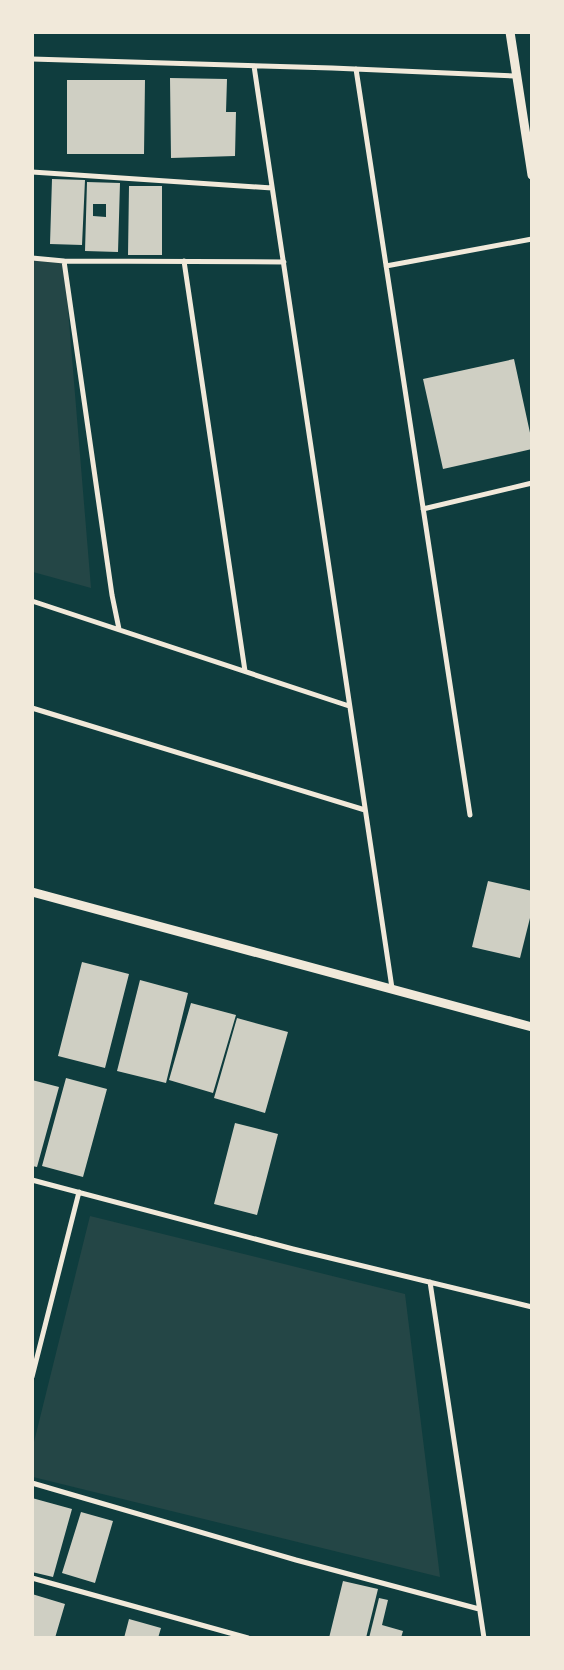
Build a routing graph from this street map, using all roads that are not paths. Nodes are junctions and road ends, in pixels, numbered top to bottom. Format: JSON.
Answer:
{"nodes":[{"id":1,"x":510,"y":32,"type":"edge"},
{"id":2,"x":32,"y":58,"type":"edge"},
{"id":3,"x":254,"y":66,"type":"junction"},
{"id":4,"x":356,"y":69,"type":"junction"},
{"id":5,"x":516,"y":76,"type":"junction"},
{"id":6,"x":32,"y":172,"type":"edge"},
{"id":7,"x":532,"y":175,"type":"edge"},
{"id":8,"x":272,"y":188,"type":"junction"},
{"id":9,"x":532,"y":239,"type":"edge"},
{"id":10,"x":32,"y":258,"type":"edge"},
{"id":11,"x":64,"y":261,"type":"junction"},
{"id":12,"x":184,"y":261,"type":"junction"},
{"id":13,"x":284,"y":262,"type":"junction"},
{"id":14,"x":386,"y":266,"type":"junction"},
{"id":15,"x":532,"y":483,"type":"edge"},
{"id":16,"x":423,"y":509,"type":"junction"},
{"id":17,"x":32,"y":601,"type":"edge"},
{"id":18,"x":119,"y":629,"type":"junction"},
{"id":19,"x":244,"y":671,"type":"junction"},
{"id":20,"x":349,"y":706,"type":"junction"},
{"id":21,"x":32,"y":708,"type":"edge"},
{"id":22,"x":365,"y":810,"type":"junction"},
{"id":23,"x":470,"y":814,"type":"dead end"},
{"id":24,"x":32,"y":892,"type":"edge"},
{"id":25,"x":392,"y":988,"type":"junction"},
{"id":26,"x":532,"y":1027,"type":"edge"},
{"id":27,"x":32,"y":1180,"type":"edge"},
{"id":28,"x":79,"y":1192,"type":"junction"},
{"id":29,"x":430,"y":1282,"type":"junction"},
{"id":30,"x":532,"y":1307,"type":"edge"},
{"id":31,"x":32,"y":1377,"type":"edge"},
{"id":32,"x":32,"y":1483,"type":"edge"},
{"id":33,"x":32,"y":1578,"type":"edge"},
{"id":34,"x":479,"y":1609,"type":"junction"},
{"id":35,"x":248,"y":1638,"type":"edge"},
{"id":36,"x":484,"y":1638,"type":"edge"}],
"edges":[{"from":1,"to":5,"type":"street"},
{"from":2,"to":3,"type":"street"},
{"from":3,"to":4,"type":"street"},
{"from":3,"to":8,"type":"street"},
{"from":4,"to":5,"type":"street"},
{"from":4,"to":14,"type":"street"},
{"from":5,"to":7,"type":"street"},
{"from":6,"to":8,"type":"street"},
{"from":8,"to":13,"type":"street"},
{"from":9,"to":14,"type":"street"},
{"from":10,"to":11,"type":"street"},
{"from":11,"to":12,"type":"street"},
{"from":11,"to":18,"type":"street"},
{"from":12,"to":13,"type":"street"},
{"from":12,"to":19,"type":"street"},
{"from":13,"to":20,"type":"street"},
{"from":14,"to":16,"type":"street"},
{"from":15,"to":16,"type":"street"},
{"from":16,"to":23,"type":"street"},
{"from":17,"to":18,"type":"street"},
{"from":18,"to":19,"type":"street"},
{"from":19,"to":20,"type":"street"},
{"from":20,"to":22,"type":"street"},
{"from":21,"to":22,"type":"street"},
{"from":22,"to":25,"type":"street"},
{"from":24,"to":25,"type":"street"},
{"from":25,"to":26,"type":"street"},
{"from":27,"to":28,"type":"street"},
{"from":28,"to":29,"type":"street"},
{"from":28,"to":31,"type":"street"},
{"from":29,"to":30,"type":"street"},
{"from":29,"to":34,"type":"street"},
{"from":32,"to":34,"type":"street"},
{"from":33,"to":35,"type":"street"},
{"from":34,"to":36,"type":"street"}]}
